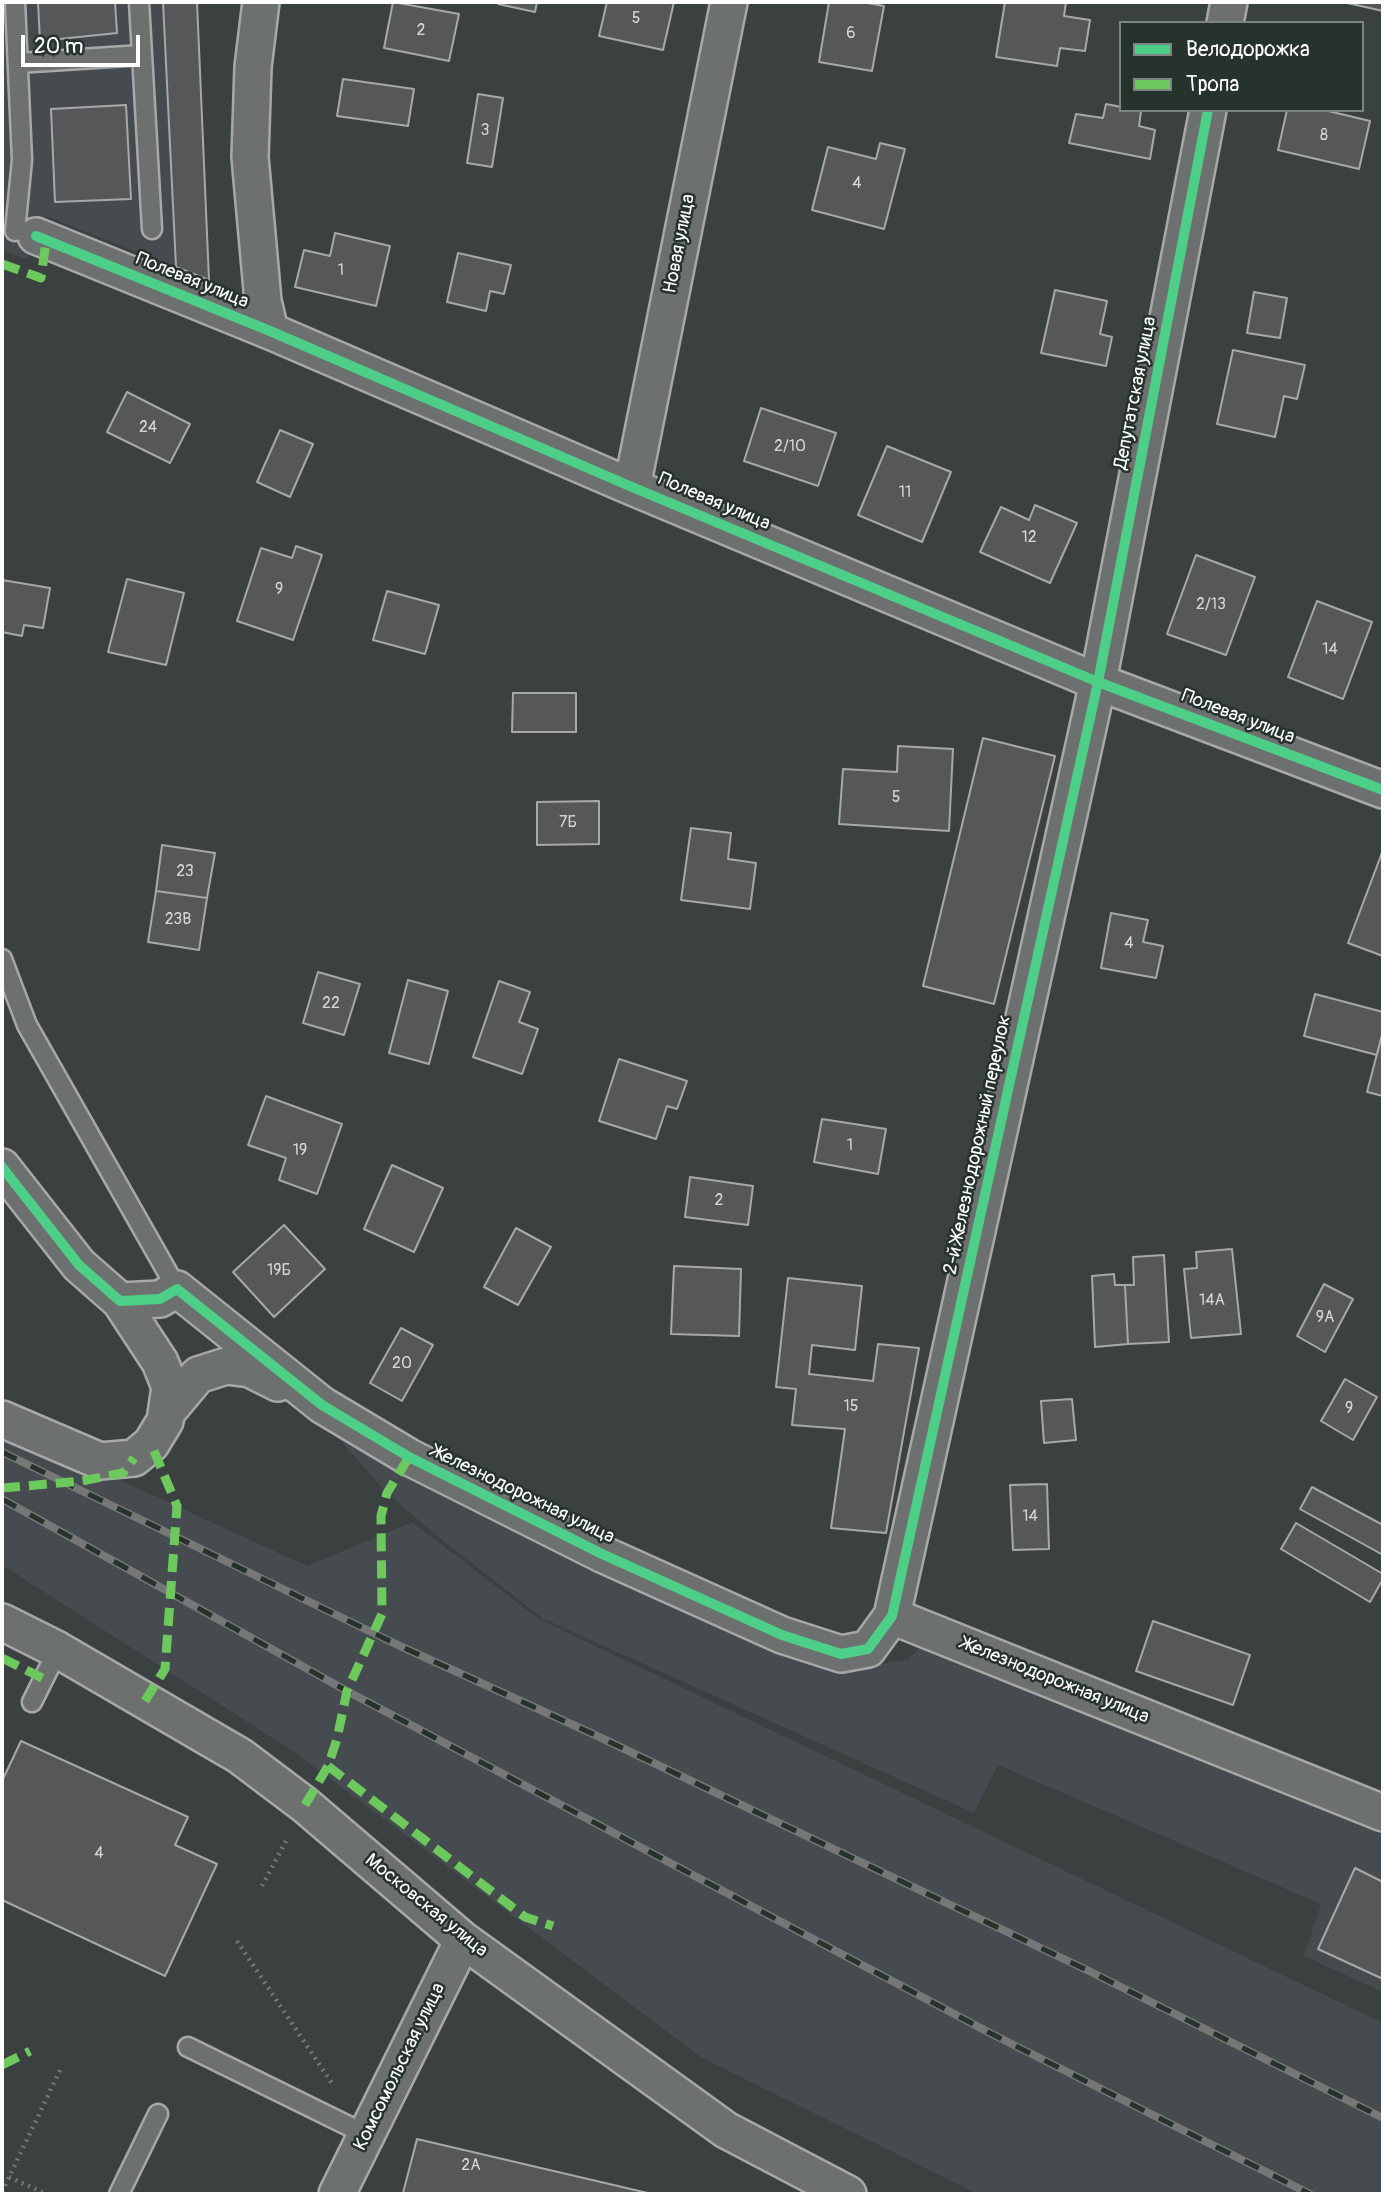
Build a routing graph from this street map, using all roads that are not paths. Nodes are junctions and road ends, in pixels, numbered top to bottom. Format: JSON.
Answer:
{"nodes":[{"id":1,"x":15,"y":2,"type":"edge"},
{"id":2,"x":139,"y":2,"type":"edge"},
{"id":3,"x":261,"y":2,"type":"edge"},
{"id":4,"x":729,"y":2,"type":"edge"},
{"id":5,"x":1229,"y":2,"type":"edge"},
{"id":6,"x":1225,"y":21,"type":"edge"},
{"id":7,"x":142,"y":55,"type":"junction"},
{"id":8,"x":18,"y":63,"type":"junction"},
{"id":9,"x":1208,"y":112,"type":"edge"},
{"id":10,"x":152,"y":229,"type":"dead end"},
{"id":11,"x":18,"y":231,"type":"edge"},
{"id":12,"x":270,"y":331,"type":"junction"},
{"id":13,"x":632,"y":487,"type":"junction"},
{"id":14,"x":1098,"y":682,"type":"junction"},
{"id":15,"x":1383,"y":790,"type":"edge"},
{"id":16,"x":2,"y":959,"type":"edge"},
{"id":17,"x":2,"y":1167,"type":"edge"},
{"id":18,"x":169,"y":1294,"type":"junction"},
{"id":19,"x":120,"y":1301,"type":"junction"},
{"id":20,"x":322,"y":1405,"type":"junction"},
{"id":21,"x":167,"y":1412,"type":"junction"},
{"id":22,"x":2,"y":1419,"type":"edge"},
{"id":23,"x":892,"y":1616,"type":"junction"},
{"id":24,"x":2,"y":1622,"type":"edge"},
{"id":25,"x":58,"y":1650,"type":"junction"},
{"id":26,"x":32,"y":1702,"type":"dead end"},
{"id":27,"x":1383,"y":1813,"type":"edge"},
{"id":28,"x":463,"y":1940,"type":"junction"},
{"id":29,"x":188,"y":2047,"type":"dead end"},
{"id":30,"x":158,"y":2114,"type":"dead end"},
{"id":31,"x":367,"y":2135,"type":"junction"},
{"id":32,"x":119,"y":2194,"type":"edge"},
{"id":33,"x":337,"y":2194,"type":"edge"},
{"id":34,"x":848,"y":2194,"type":"edge"}],
"edges":[{"from":1,"to":8,"type":"lane"},
{"from":2,"to":7,"type":"lane"},
{"from":3,"to":12,"type":"street"},
{"from":4,"to":13,"type":"street","name":"Новая улица"},
{"from":5,"to":6,"type":"street"},
{"from":7,"to":8,"type":"lane"},
{"from":7,"to":10,"type":"lane"},
{"from":8,"to":11,"type":"lane"},
{"from":9,"to":14,"type":"street","name":"Депутатская улица"},
{"from":11,"to":12,"type":"street","name":"Полевая улица"},
{"from":12,"to":13,"type":"street","name":"Полевая улица"},
{"from":13,"to":14,"type":"street","name":"Полевая улица"},
{"from":14,"to":15,"type":"street","name":"Полевая улица"},
{"from":14,"to":23,"type":"street","name":"2-й Железнодорожный переулок"},
{"from":16,"to":18,"type":"lane"},
{"from":17,"to":19,"type":"street"},
{"from":18,"to":19,"type":"street"},
{"from":18,"to":20,"type":"street","name":"Железнодорожная улица"},
{"from":19,"to":21,"type":"street"},
{"from":20,"to":21,"type":"street"},
{"from":20,"to":23,"type":"street","name":"Железнодорожная улица"},
{"from":21,"to":22,"type":"street"},
{"from":23,"to":27,"type":"street","name":"Железнодорожная улица"},
{"from":24,"to":25,"type":"street","name":"Московская улица"},
{"from":25,"to":26,"type":"lane"},
{"from":25,"to":28,"type":"street","name":"Московская улица"},
{"from":28,"to":31,"type":"street","name":"Комсомольская улица"},
{"from":28,"to":34,"type":"street","name":"Московская улица"},
{"from":29,"to":31,"type":"lane"},
{"from":30,"to":32,"type":"lane"},
{"from":31,"to":33,"type":"street","name":"Комсомольская улица"}]}
